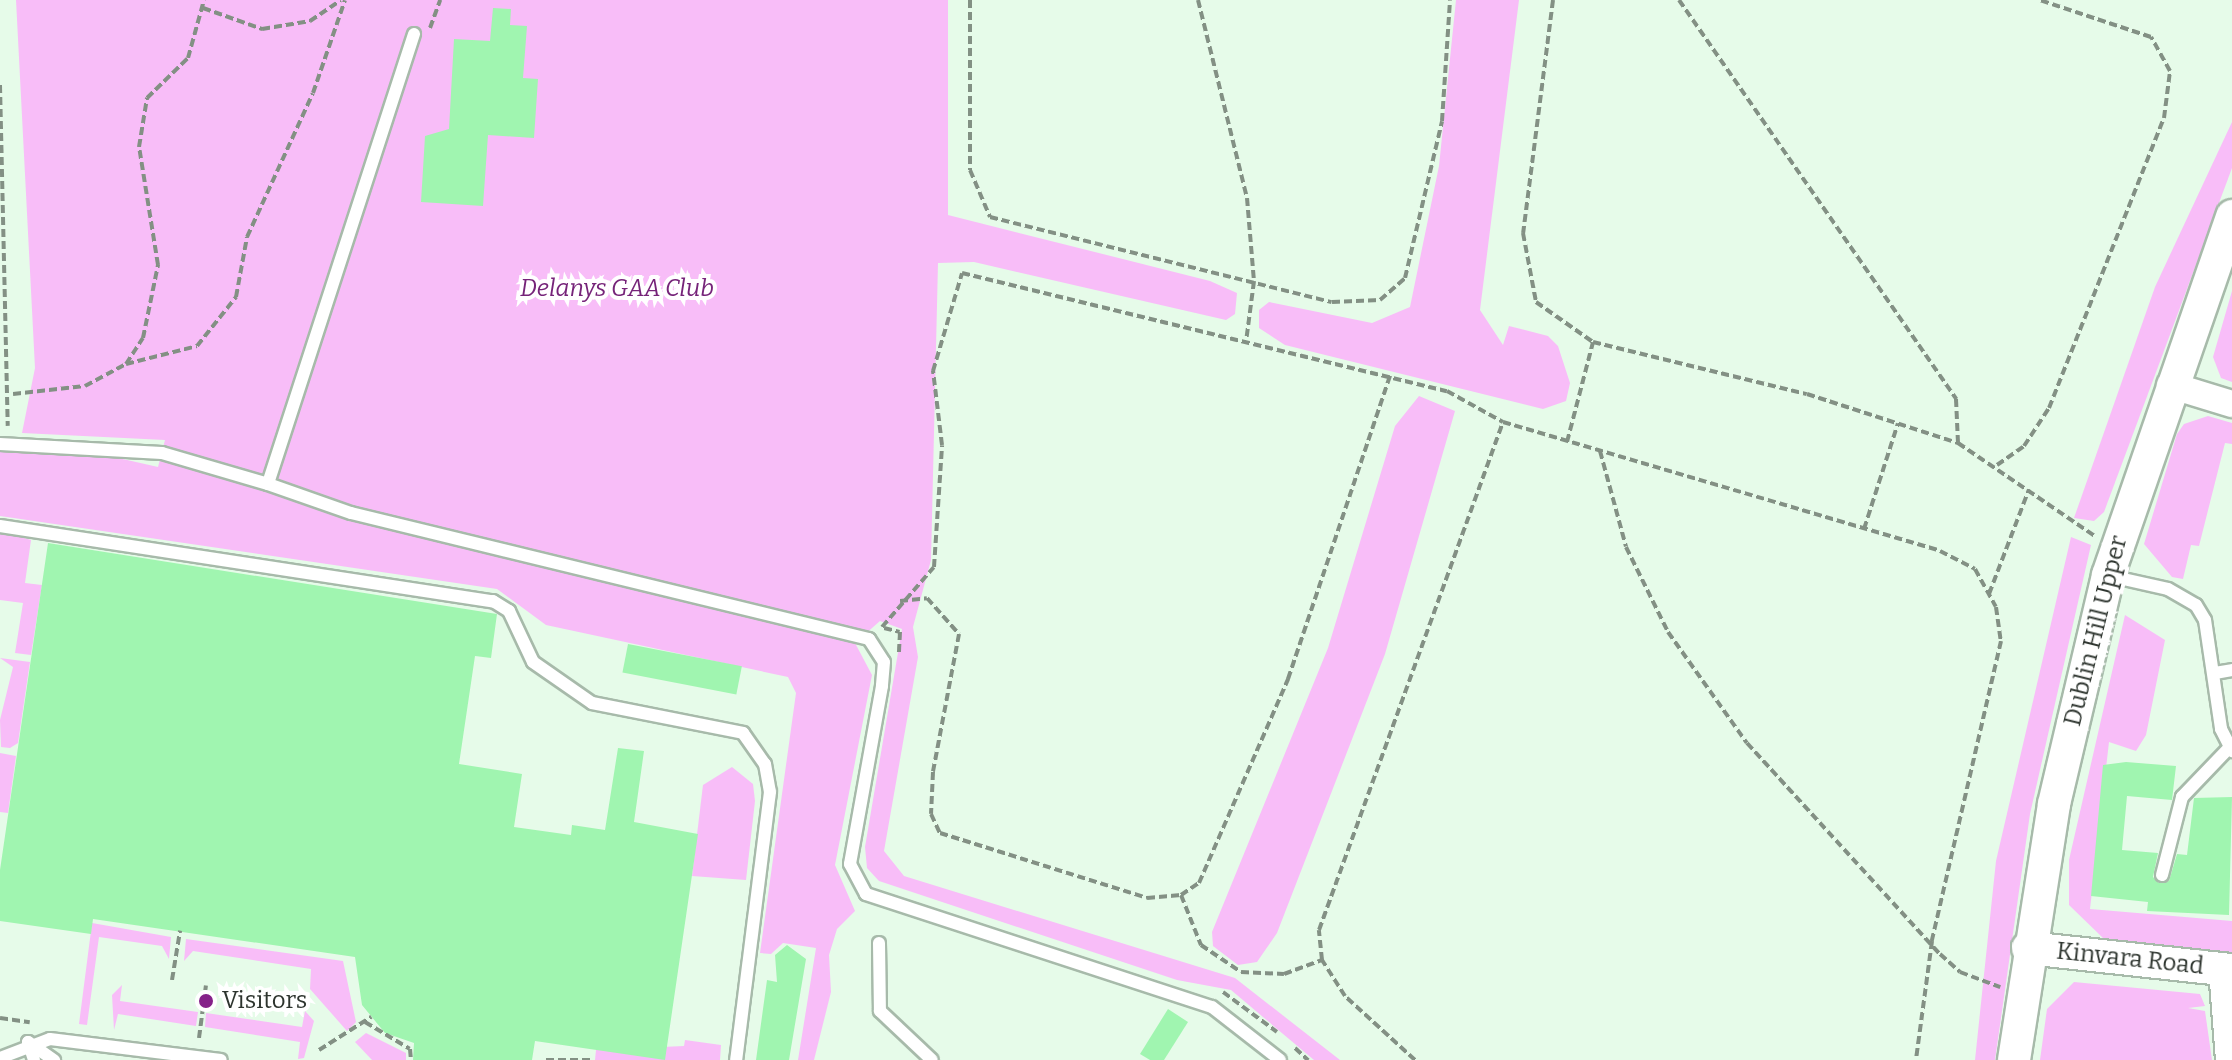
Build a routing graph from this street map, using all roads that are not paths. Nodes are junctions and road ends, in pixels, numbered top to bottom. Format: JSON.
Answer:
{"nodes":[{"id":1,"x":414,"y":34,"type":"dead end"},
{"id":2,"x":2232,"y":216,"type":"edge"},
{"id":3,"x":2170,"y":385,"type":"junction"},
{"id":4,"x":2232,"y":404,"type":"edge"},
{"id":5,"x":1,"y":444,"type":"edge"},
{"id":6,"x":268,"y":484,"type":"junction"},
{"id":7,"x":0,"y":526,"type":"edge"},
{"id":8,"x":2108,"y":575,"type":"junction"},
{"id":9,"x":2232,"y":670,"type":"edge"},
{"id":10,"x":2215,"y":673,"type":"junction"},
{"id":11,"x":2230,"y":750,"type":"edge"},
{"id":12,"x":2162,"y":875,"type":"dead end"},
{"id":13,"x":879,"y":943,"type":"dead end"},
{"id":14,"x":2028,"y":948,"type":"junction"},
{"id":15,"x":2227,"y":969,"type":"edge"},
{"id":16,"x":28,"y":1042,"type":"junction"},
{"id":17,"x":0,"y":1058,"type":"edge"},
{"id":18,"x":34,"y":1060,"type":"edge"},
{"id":19,"x":54,"y":1060,"type":"edge"},
{"id":20,"x":221,"y":1060,"type":"edge"},
{"id":21,"x":736,"y":1060,"type":"edge"},
{"id":22,"x":932,"y":1060,"type":"edge"},
{"id":23,"x":1280,"y":1060,"type":"edge"},
{"id":24,"x":2014,"y":1060,"type":"edge"},
{"id":25,"x":2229,"y":1060,"type":"edge"}],
"edges":[{"from":1,"to":6,"type":"lane"},
{"from":2,"to":3,"type":"street","name":"Dublin Hill Upper"},
{"from":3,"to":4,"type":"street"},
{"from":3,"to":8,"type":"street","name":"Dublin Hill Upper"},
{"from":5,"to":6,"type":"lane"},
{"from":6,"to":23,"type":"lane"},
{"from":7,"to":21,"type":"lane"},
{"from":8,"to":10,"type":"lane"},
{"from":8,"to":14,"type":"street","name":"Dublin Hill Upper"},
{"from":9,"to":10,"type":"lane"},
{"from":10,"to":11,"type":"lane"},
{"from":11,"to":12,"type":"lane"},
{"from":13,"to":22,"type":"lane"},
{"from":14,"to":15,"type":"street","name":"Kinvara Road"},
{"from":14,"to":24,"type":"street","name":"Dublin Hill Upper"},
{"from":15,"to":25,"type":"street"},
{"from":16,"to":17,"type":"lane"},
{"from":16,"to":18,"type":"lane"},
{"from":16,"to":19,"type":"lane"},
{"from":16,"to":20,"type":"lane"}]}
